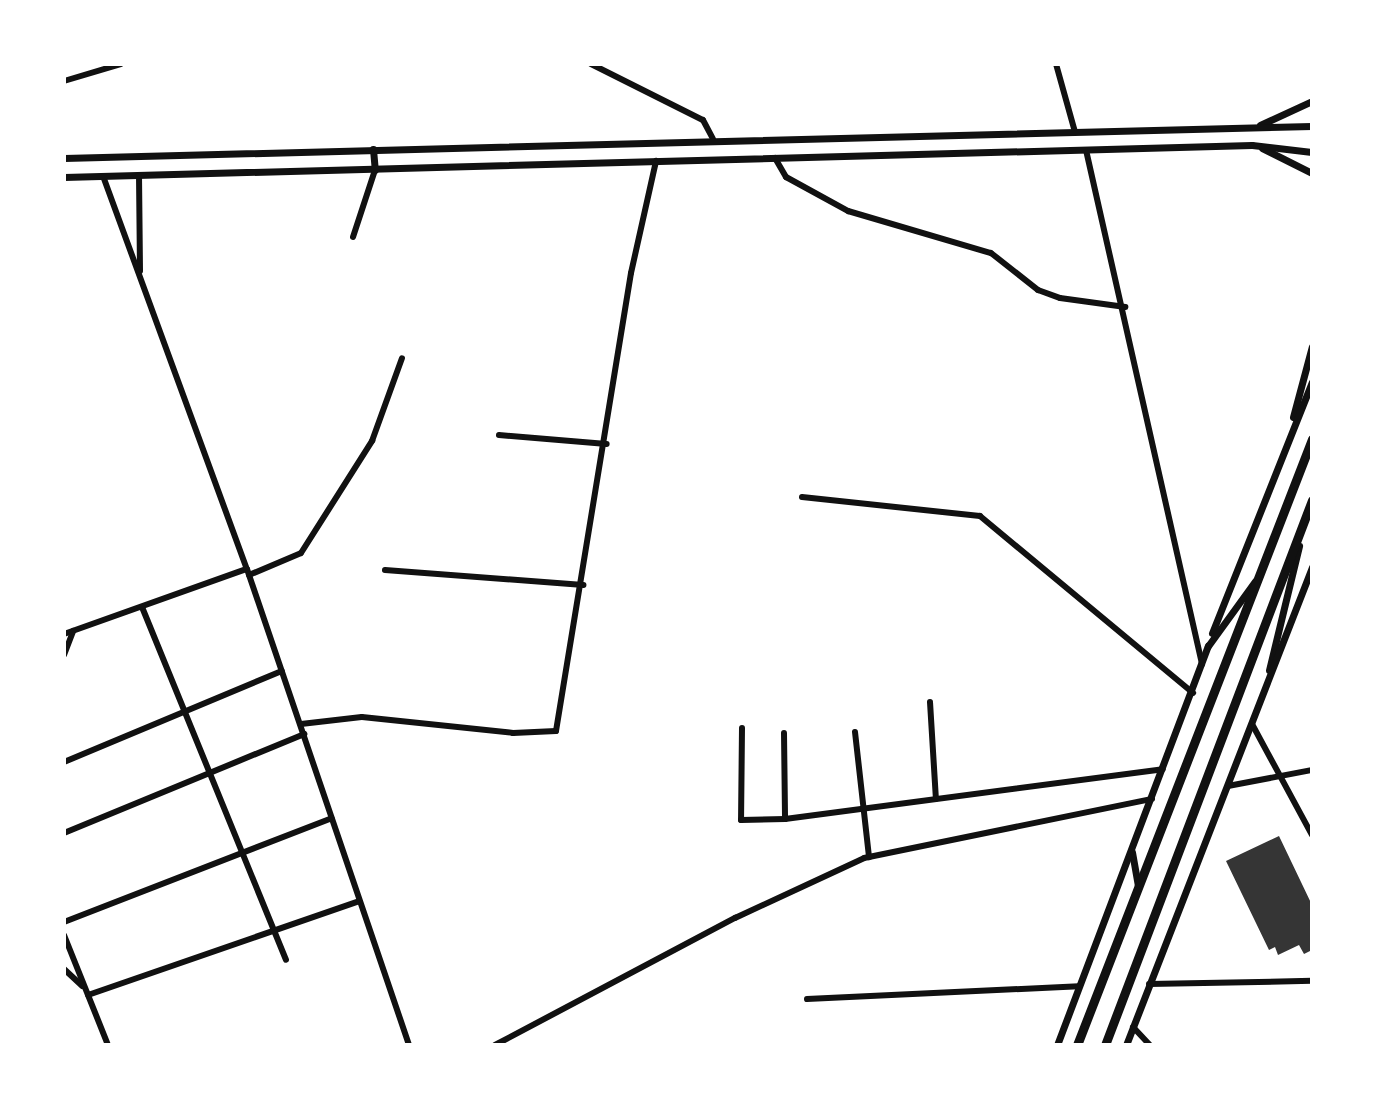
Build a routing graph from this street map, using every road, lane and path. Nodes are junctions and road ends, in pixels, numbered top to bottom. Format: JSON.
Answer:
{"nodes":[{"id":1,"x":121,"y":64,"type":"edge"},
{"id":2,"x":591,"y":64,"type":"edge"},
{"id":3,"x":1056,"y":64,"type":"edge"},
{"id":4,"x":64,"y":81,"type":"edge"},
{"id":5,"x":1312,"y":101,"type":"edge"},
{"id":6,"x":1312,"y":126,"type":"edge"},
{"id":7,"x":1251,"y":128,"type":"junction"},
{"id":8,"x":1075,"y":132,"type":"junction"},
{"id":9,"x":713,"y":139,"type":"junction"},
{"id":10,"x":1252,"y":145,"type":"junction"},
{"id":11,"x":373,"y":149,"type":"junction"},
{"id":12,"x":1086,"y":150,"type":"junction"},
{"id":13,"x":1312,"y":152,"type":"edge"},
{"id":14,"x":64,"y":158,"type":"edge"},
{"id":15,"x":775,"y":158,"type":"junction"},
{"id":16,"x":656,"y":161,"type":"junction"},
{"id":17,"x":375,"y":170,"type":"junction"},
{"id":18,"x":1312,"y":173,"type":"edge"},
{"id":19,"x":139,"y":175,"type":"junction"},
{"id":20,"x":103,"y":176,"type":"junction"},
{"id":21,"x":64,"y":177,"type":"edge"},
{"id":22,"x":353,"y":237,"type":"dead end"},
{"id":23,"x":140,"y":278,"type":"junction"},
{"id":24,"x":1125,"y":307,"type":"junction"},
{"id":25,"x":1312,"y":346,"type":"edge"},
{"id":26,"x":402,"y":358,"type":"dead end"},
{"id":27,"x":1312,"y":382,"type":"edge"},
{"id":28,"x":499,"y":435,"type":"dead end"},
{"id":29,"x":1290,"y":435,"type":"junction"},
{"id":30,"x":1312,"y":439,"type":"edge"},
{"id":31,"x":607,"y":444,"type":"junction"},
{"id":32,"x":802,"y":497,"type":"dead end"},
{"id":33,"x":1312,"y":500,"type":"edge"},
{"id":34,"x":1305,"y":518,"type":"junction"},
{"id":35,"x":1312,"y":567,"type":"edge"},
{"id":36,"x":385,"y":570,"type":"dead end"},
{"id":37,"x":248,"y":572,"type":"junction"},
{"id":38,"x":1261,"y":574,"type":"junction"},
{"id":39,"x":583,"y":585,"type":"junction"},
{"id":40,"x":142,"y":607,"type":"junction"},
{"id":41,"x":73,"y":631,"type":"junction"},
{"id":42,"x":64,"y":634,"type":"edge"},
{"id":43,"x":1208,"y":646,"type":"junction"},
{"id":44,"x":64,"y":655,"type":"edge"},
{"id":45,"x":1202,"y":664,"type":"junction"},
{"id":46,"x":282,"y":671,"type":"junction"},
{"id":47,"x":1193,"y":693,"type":"junction"},
{"id":48,"x":1262,"y":699,"type":"junction"},
{"id":49,"x":930,"y":702,"type":"dead end"},
{"id":50,"x":185,"y":711,"type":"junction"},
{"id":51,"x":301,"y":724,"type":"junction"},
{"id":52,"x":1252,"y":724,"type":"junction"},
{"id":53,"x":742,"y":728,"type":"dead end"},
{"id":54,"x":855,"y":732,"type":"dead end"},
{"id":55,"x":784,"y":733,"type":"dead end"},
{"id":56,"x":304,"y":734,"type":"junction"},
{"id":57,"x":64,"y":762,"type":"edge"},
{"id":58,"x":1163,"y":769,"type":"junction"},
{"id":59,"x":1312,"y":770,"type":"edge"},
{"id":60,"x":209,"y":773,"type":"junction"},
{"id":61,"x":1281,"y":776,"type":"junction"},
{"id":62,"x":1228,"y":786,"type":"junction"},
{"id":63,"x":936,"y":799,"type":"junction"},
{"id":64,"x":1152,"y":799,"type":"junction"},
{"id":65,"x":861,"y":808,"type":"junction"},
{"id":66,"x":332,"y":818,"type":"junction"},
{"id":67,"x":785,"y":819,"type":"junction"},
{"id":68,"x":64,"y":833,"type":"edge"},
{"id":69,"x":1312,"y":835,"type":"edge"},
{"id":70,"x":1132,"y":849,"type":"junction"},
{"id":71,"x":242,"y":852,"type":"junction"},
{"id":72,"x":869,"y":857,"type":"junction"},
{"id":73,"x":1138,"y":887,"type":"junction"},
{"id":74,"x":359,"y":901,"type":"junction"},
{"id":75,"x":64,"y":922,"type":"edge"},
{"id":76,"x":274,"y":930,"type":"junction"},
{"id":77,"x":64,"y":935,"type":"edge"},
{"id":78,"x":286,"y":960,"type":"dead end"},
{"id":79,"x":64,"y":969,"type":"edge"},
{"id":80,"x":1312,"y":981,"type":"edge"},
{"id":81,"x":1149,"y":984,"type":"junction"},
{"id":82,"x":1079,"y":986,"type":"junction"},
{"id":83,"x":87,"y":992,"type":"junction"},
{"id":84,"x":807,"y":999,"type":"dead end"},
{"id":85,"x":1133,"y":1027,"type":"junction"},
{"id":86,"x":108,"y":1045,"type":"edge"},
{"id":87,"x":409,"y":1045,"type":"edge"},
{"id":88,"x":495,"y":1045,"type":"edge"},
{"id":89,"x":1057,"y":1045,"type":"edge"},
{"id":90,"x":1077,"y":1045,"type":"edge"},
{"id":91,"x":1105,"y":1045,"type":"edge"},
{"id":92,"x":1126,"y":1045,"type":"edge"},
{"id":93,"x":1150,"y":1045,"type":"edge"}],
"edges":[{"from":1,"to":4,"type":"street"},
{"from":2,"to":9,"type":"street"},
{"from":3,"to":8,"type":"street"},
{"from":5,"to":7,"type":"street"},
{"from":6,"to":7,"type":"street"},
{"from":7,"to":8,"type":"street"},
{"from":8,"to":9,"type":"street"},
{"from":9,"to":11,"type":"street"},
{"from":10,"to":12,"type":"street"},
{"from":10,"to":13,"type":"street"},
{"from":10,"to":18,"type":"street"},
{"from":11,"to":14,"type":"street"},
{"from":11,"to":17,"type":"street"},
{"from":12,"to":15,"type":"street"},
{"from":12,"to":24,"type":"street"},
{"from":15,"to":16,"type":"street"},
{"from":15,"to":24,"type":"street"},
{"from":16,"to":17,"type":"street"},
{"from":16,"to":31,"type":"street"},
{"from":17,"to":19,"type":"street"},
{"from":17,"to":22,"type":"street"},
{"from":19,"to":20,"type":"street"},
{"from":19,"to":23,"type":"street"},
{"from":20,"to":21,"type":"street"},
{"from":20,"to":23,"type":"street"},
{"from":23,"to":37,"type":"street"},
{"from":24,"to":45,"type":"street"},
{"from":25,"to":29,"type":"street"},
{"from":26,"to":37,"type":"street"},
{"from":27,"to":29,"type":"street"},
{"from":28,"to":31,"type":"street"},
{"from":29,"to":43,"type":"street"},
{"from":30,"to":38,"type":"main road"},
{"from":31,"to":39,"type":"street"},
{"from":32,"to":47,"type":"street"},
{"from":33,"to":34,"type":"main road"},
{"from":34,"to":48,"type":"street"},
{"from":34,"to":91,"type":"main road"},
{"from":35,"to":48,"type":"street"},
{"from":36,"to":39,"type":"street"},
{"from":37,"to":40,"type":"street"},
{"from":37,"to":46,"type":"street"},
{"from":38,"to":43,"type":"street"},
{"from":38,"to":73,"type":"main road"},
{"from":39,"to":51,"type":"street"},
{"from":40,"to":41,"type":"street"},
{"from":40,"to":50,"type":"street"},
{"from":41,"to":42,"type":"street"},
{"from":41,"to":44,"type":"street"},
{"from":43,"to":45,"type":"street"},
{"from":45,"to":47,"type":"street"},
{"from":46,"to":50,"type":"street"},
{"from":46,"to":51,"type":"street"},
{"from":47,"to":58,"type":"street"},
{"from":48,"to":52,"type":"street"},
{"from":49,"to":63,"type":"street"},
{"from":50,"to":57,"type":"street"},
{"from":50,"to":60,"type":"street"},
{"from":51,"to":56,"type":"street"},
{"from":52,"to":61,"type":"street"},
{"from":52,"to":62,"type":"street"},
{"from":53,"to":67,"type":"street"},
{"from":54,"to":65,"type":"street"},
{"from":55,"to":67,"type":"street"},
{"from":56,"to":60,"type":"street"},
{"from":56,"to":66,"type":"street"},
{"from":58,"to":63,"type":"street"},
{"from":58,"to":64,"type":"street"},
{"from":59,"to":61,"type":"street"},
{"from":60,"to":68,"type":"street"},
{"from":60,"to":71,"type":"street"},
{"from":61,"to":62,"type":"street"},
{"from":61,"to":69,"type":"street"},
{"from":62,"to":81,"type":"street"},
{"from":63,"to":65,"type":"street"},
{"from":64,"to":70,"type":"street"},
{"from":64,"to":72,"type":"street"},
{"from":65,"to":67,"type":"street"},
{"from":65,"to":72,"type":"street"},
{"from":66,"to":71,"type":"street"},
{"from":66,"to":74,"type":"street"},
{"from":70,"to":73,"type":"street"},
{"from":70,"to":82,"type":"street"},
{"from":71,"to":75,"type":"street"},
{"from":71,"to":76,"type":"street"},
{"from":72,"to":88,"type":"street"},
{"from":73,"to":90,"type":"main road"},
{"from":74,"to":76,"type":"street"},
{"from":74,"to":87,"type":"street"},
{"from":76,"to":78,"type":"street"},
{"from":76,"to":83,"type":"street"},
{"from":77,"to":83,"type":"street"},
{"from":79,"to":83,"type":"street"},
{"from":80,"to":81,"type":"street"},
{"from":81,"to":85,"type":"street"},
{"from":82,"to":84,"type":"street"},
{"from":82,"to":89,"type":"street"},
{"from":83,"to":86,"type":"street"},
{"from":85,"to":92,"type":"street"},
{"from":85,"to":93,"type":"street"}]}
